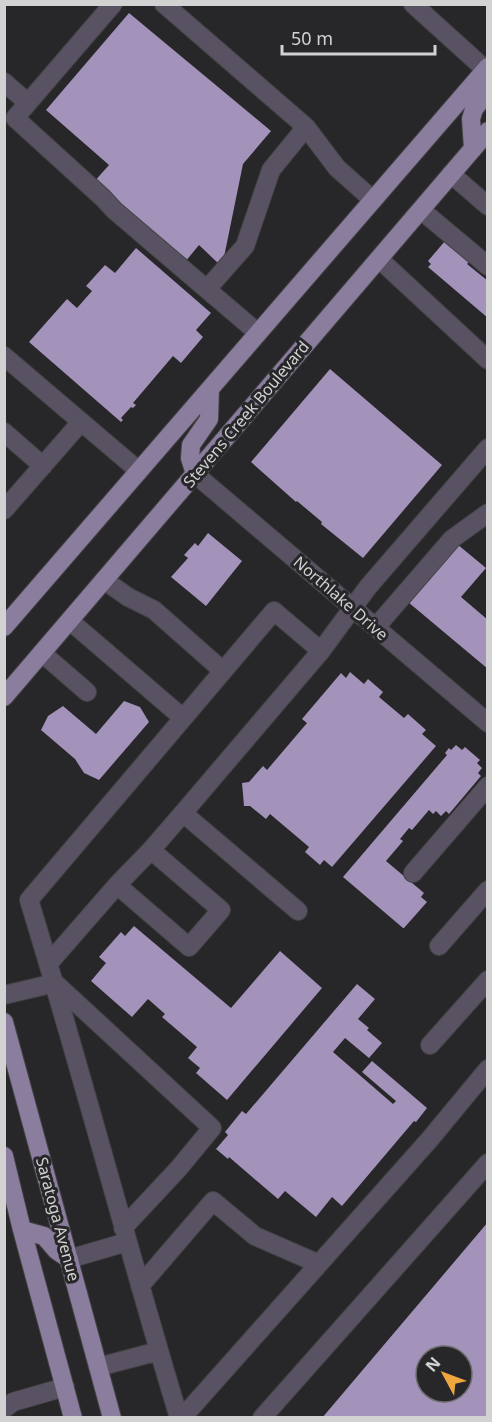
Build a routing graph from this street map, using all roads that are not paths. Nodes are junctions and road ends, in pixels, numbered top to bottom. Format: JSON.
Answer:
{"nodes":[{"id":1,"x":113,"y":4,"type":"edge"},
{"id":2,"x":165,"y":4,"type":"edge"},
{"id":3,"x":413,"y":4,"type":"edge"},
{"id":4,"x":487,"y":72,"type":"edge"},
{"id":5,"x":4,"y":82,"type":"edge"},
{"id":6,"x":488,"y":91,"type":"edge"},
{"id":7,"x":28,"y":103,"type":"junction"},
{"id":8,"x":306,"y":127,"type":"junction"},
{"id":9,"x":488,"y":131,"type":"edge"},
{"id":10,"x":472,"y":149,"type":"junction"},
{"id":11,"x":451,"y":174,"type":"junction"},
{"id":12,"x":373,"y":200,"type":"junction"},
{"id":13,"x":488,"y":206,"type":"edge"},
{"id":14,"x":421,"y":210,"type":"junction"},
{"id":15,"x":379,"y":259,"type":"junction"},
{"id":16,"x":488,"y":266,"type":"edge"},
{"id":17,"x":207,"y":289,"type":"junction"},
{"id":18,"x":258,"y":333,"type":"junction"},
{"id":19,"x":488,"y":360,"type":"edge"},
{"id":20,"x":7,"y":363,"type":"edge"},
{"id":21,"x":210,"y":389,"type":"junction"},
{"id":22,"x":81,"y":422,"type":"junction"},
{"id":23,"x":4,"y":432,"type":"edge"},
{"id":24,"x":488,"y":448,"type":"edge"},
{"id":25,"x":43,"y":466,"type":"junction"},
{"id":26,"x":139,"y":471,"type":"junction"},
{"id":27,"x":195,"y":474,"type":"junction"},
{"id":28,"x":4,"y":510,"type":"edge"},
{"id":29,"x":488,"y":513,"type":"edge"},
{"id":30,"x":104,"y":580,"type":"junction"},
{"id":31,"x":353,"y":608,"type":"junction"},
{"id":32,"x":12,"y":612,"type":"edge"},
{"id":33,"x":70,"y":621,"type":"junction"},
{"id":34,"x":4,"y":627,"type":"edge"},
{"id":35,"x":376,"y":627,"type":"junction"},
{"id":36,"x":321,"y":651,"type":"junction"},
{"id":37,"x":42,"y":653,"type":"junction"},
{"id":38,"x":223,"y":671,"type":"junction"},
{"id":39,"x":87,"y":692,"type":"dead end"},
{"id":40,"x":5,"y":698,"type":"edge"},
{"id":41,"x":183,"y":718,"type":"junction"},
{"id":42,"x":488,"y":723,"type":"edge"},
{"id":43,"x":488,"y":786,"type":"edge"},
{"id":44,"x":183,"y":813,"type":"junction"},
{"id":45,"x":152,"y":850,"type":"junction"},
{"id":46,"x":413,"y":873,"type":"dead end"},
{"id":47,"x":117,"y":885,"type":"junction"},
{"id":48,"x":488,"y":890,"type":"edge"},
{"id":49,"x":298,"y":911,"type":"dead end"},
{"id":50,"x":439,"y":946,"type":"dead end"},
{"id":51,"x":49,"y":963,"type":"junction"},
{"id":52,"x":488,"y":980,"type":"edge"},
{"id":53,"x":55,"y":983,"type":"junction"},
{"id":54,"x":4,"y":995,"type":"edge"},
{"id":55,"x":4,"y":1022,"type":"edge"},
{"id":56,"x":430,"y":1045,"type":"dead end"},
{"id":57,"x":488,"y":1069,"type":"edge"},
{"id":58,"x":4,"y":1156,"type":"edge"},
{"id":59,"x":488,"y":1163,"type":"edge"},
{"id":60,"x":21,"y":1230,"type":"junction"},
{"id":61,"x":125,"y":1235,"type":"junction"},
{"id":62,"x":69,"y":1259,"type":"junction"},
{"id":63,"x":319,"y":1264,"type":"junction"},
{"id":64,"x":140,"y":1286,"type":"junction"},
{"id":65,"x":159,"y":1351,"type":"junction"},
{"id":66,"x":98,"y":1367,"type":"junction"},
{"id":67,"x":65,"y":1387,"type":"junction"},
{"id":68,"x":4,"y":1409,"type":"edge"},
{"id":69,"x":73,"y":1418,"type":"edge"},
{"id":70,"x":112,"y":1418,"type":"edge"},
{"id":71,"x":181,"y":1418,"type":"edge"},
{"id":72,"x":262,"y":1418,"type":"edge"}],
"edges":[{"from":1,"to":7,"type":"street"},
{"from":2,"to":8,"type":"street"},
{"from":3,"to":4,"type":"street"},
{"from":4,"to":12,"type":"main road"},
{"from":5,"to":7,"type":"street"},
{"from":6,"to":10,"type":"main road"},
{"from":7,"to":17,"type":"street"},
{"from":8,"to":12,"type":"street"},
{"from":8,"to":17,"type":"street"},
{"from":9,"to":10,"type":"main road","name":"Stevens Creek Boulevard"},
{"from":10,"to":11,"type":"main road","name":"Stevens Creek Boulevard"},
{"from":11,"to":13,"type":"street"},
{"from":11,"to":14,"type":"main road","name":"Stevens Creek Boulevard"},
{"from":12,"to":18,"type":"main road"},
{"from":14,"to":15,"type":"main road","name":"Stevens Creek Boulevard"},
{"from":14,"to":16,"type":"street"},
{"from":15,"to":19,"type":"street"},
{"from":15,"to":27,"type":"main road","name":"Stevens Creek Boulevard"},
{"from":17,"to":18,"type":"street"},
{"from":18,"to":21,"type":"main road"},
{"from":20,"to":22,"type":"street"},
{"from":21,"to":26,"type":"main road"},
{"from":21,"to":27,"type":"main road"},
{"from":22,"to":25,"type":"street"},
{"from":22,"to":26,"type":"street"},
{"from":23,"to":25,"type":"street"},
{"from":24,"to":31,"type":"street"},
{"from":25,"to":28,"type":"street"},
{"from":26,"to":32,"type":"main road"},
{"from":27,"to":30,"type":"main road","name":"Stevens Creek Boulevard"},
{"from":27,"to":31,"type":"street","name":"Northlake Drive"},
{"from":29,"to":35,"type":"street"},
{"from":30,"to":33,"type":"main road","name":"Stevens Creek Boulevard"},
{"from":30,"to":38,"type":"street"},
{"from":31,"to":35,"type":"street","name":"Northlake Drive"},
{"from":31,"to":36,"type":"street"},
{"from":32,"to":34,"type":"main road"},
{"from":33,"to":37,"type":"main road","name":"Stevens Creek Boulevard"},
{"from":33,"to":41,"type":"street"},
{"from":35,"to":42,"type":"street","name":"Northlake Drive"},
{"from":36,"to":38,"type":"street"},
{"from":36,"to":44,"type":"street"},
{"from":37,"to":39,"type":"street"},
{"from":37,"to":40,"type":"main road","name":"Stevens Creek Boulevard"},
{"from":38,"to":41,"type":"street"},
{"from":41,"to":51,"type":"street"},
{"from":43,"to":46,"type":"street"},
{"from":44,"to":45,"type":"street"},
{"from":44,"to":49,"type":"street"},
{"from":45,"to":47,"type":"street"},
{"from":45,"to":47,"type":"street"},
{"from":47,"to":51,"type":"street"},
{"from":48,"to":50,"type":"street"},
{"from":51,"to":53,"type":"street"},
{"from":52,"to":56,"type":"street"},
{"from":53,"to":54,"type":"street"},
{"from":53,"to":61,"type":"street"},
{"from":53,"to":61,"type":"street"},
{"from":55,"to":62,"type":"main road","name":"Saratoga Avenue"},
{"from":57,"to":63,"type":"street"},
{"from":58,"to":60,"type":"main road"},
{"from":59,"to":72,"type":"street"},
{"from":60,"to":62,"type":"main road"},
{"from":60,"to":67,"type":"main road"},
{"from":61,"to":62,"type":"street"},
{"from":61,"to":64,"type":"street"},
{"from":62,"to":66,"type":"main road","name":"Saratoga Avenue"},
{"from":63,"to":64,"type":"street"},
{"from":63,"to":71,"type":"street"},
{"from":64,"to":65,"type":"street"},
{"from":65,"to":66,"type":"street"},
{"from":65,"to":71,"type":"street"},
{"from":66,"to":70,"type":"main road","name":"Saratoga Avenue"},
{"from":67,"to":68,"type":"street"},
{"from":67,"to":69,"type":"main road"}]}
